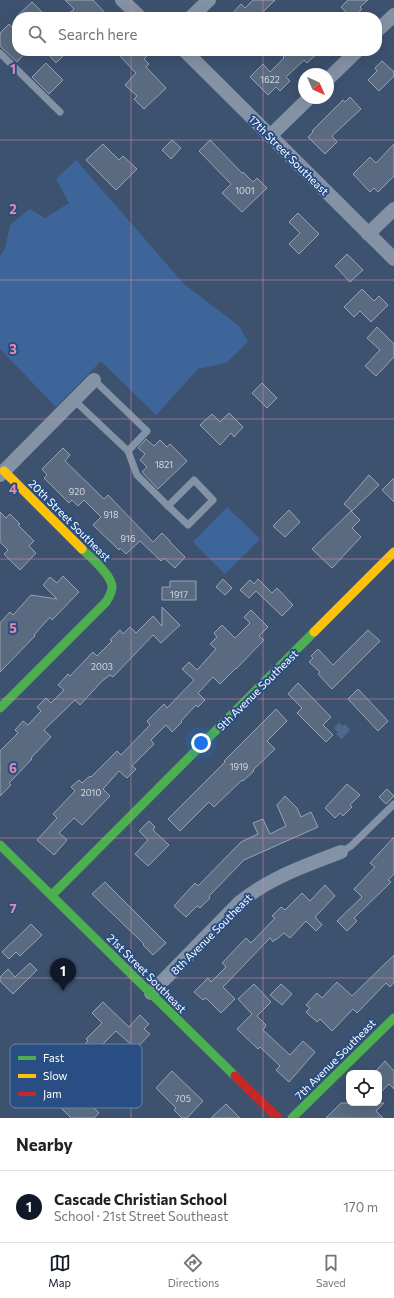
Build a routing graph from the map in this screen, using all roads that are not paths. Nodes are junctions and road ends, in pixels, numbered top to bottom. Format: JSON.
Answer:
{"nodes":[{"id":1,"x":122,"y":0,"type":"edge"},
{"id":2,"x":208,"y":0,"type":"edge"},
{"id":3,"x":135,"y":12,"type":"edge"},
{"id":4,"x":196,"y":12,"type":"edge"},
{"id":5,"x":394,"y":15,"type":"edge"},
{"id":6,"x":382,"y":26,"type":"edge"},
{"id":7,"x":0,"y":53,"type":"edge"},
{"id":8,"x":190,"y":56,"type":"edge"},
{"id":9,"x":352,"y":56,"type":"edge"},
{"id":10,"x":334,"y":73,"type":"edge"},
{"id":11,"x":303,"y":104,"type":"edge"},
{"id":12,"x":60,"y":112,"type":"dead end"},
{"id":13,"x":270,"y":136,"type":"junction"},
{"id":14,"x":394,"y":209,"type":"edge"},
{"id":15,"x":368,"y":234,"type":"junction"},
{"id":16,"x":394,"y":259,"type":"edge"},
{"id":17,"x":94,"y":380,"type":"joint"},
{"id":18,"x":74,"y":400,"type":"junction"},
{"id":19,"x":128,"y":451,"type":"junction"},
{"id":20,"x":2,"y":473,"type":"edge"},
{"id":21,"x":168,"y":506,"type":"junction"},
{"id":22,"x":394,"y":552,"type":"edge"},
{"id":23,"x":0,"y":708,"type":"edge"},
{"id":24,"x":394,"y":804,"type":"edge"},
{"id":25,"x":0,"y":844,"type":"edge"},
{"id":26,"x":341,"y":852,"type":"joint"},
{"id":27,"x":52,"y":895,"type":"junction"},
{"id":28,"x":151,"y":993,"type":"junction"},
{"id":29,"x":394,"y":1018,"type":"edge"},
{"id":30,"x":278,"y":1118,"type":"edge"},
{"id":31,"x":292,"y":1118,"type":"edge"}],
"edges":[{"from":1,"to":3,"type":"street"},
{"from":2,"to":4,"type":"street"},
{"from":5,"to":6,"type":"street"},
{"from":7,"to":12,"type":"lane"},
{"from":8,"to":13,"type":"street","name":"17th Street Southeast"},
{"from":9,"to":10,"type":"street"},
{"from":11,"to":13,"type":"street"},
{"from":13,"to":15,"type":"street","name":"17th Street Southeast"},
{"from":14,"to":15,"type":"street"},
{"from":15,"to":16,"type":"street","name":"17th Street Southeast"},
{"from":17,"to":18,"type":"street"},
{"from":17,"to":19,"type":"lane"},
{"from":18,"to":19,"type":"lane"},
{"from":18,"to":20,"type":"street"},
{"from":19,"to":21,"type":"lane"},
{"from":20,"to":23,"type":"street","name":"20th Street Southeast"},
{"from":21,"to":21,"type":"lane"},
{"from":22,"to":27,"type":"street","name":"9th Avenue Southeast"},
{"from":24,"to":26,"type":"lane"},
{"from":25,"to":27,"type":"street","name":"21st Street Southeast"},
{"from":26,"to":28,"type":"street","name":"8th Avenue Southeast"},
{"from":27,"to":28,"type":"street","name":"21st Street Southeast"},
{"from":28,"to":30,"type":"street","name":"21st Street Southeast"},
{"from":29,"to":31,"type":"street","name":"7th Avenue Southeast"}]}
